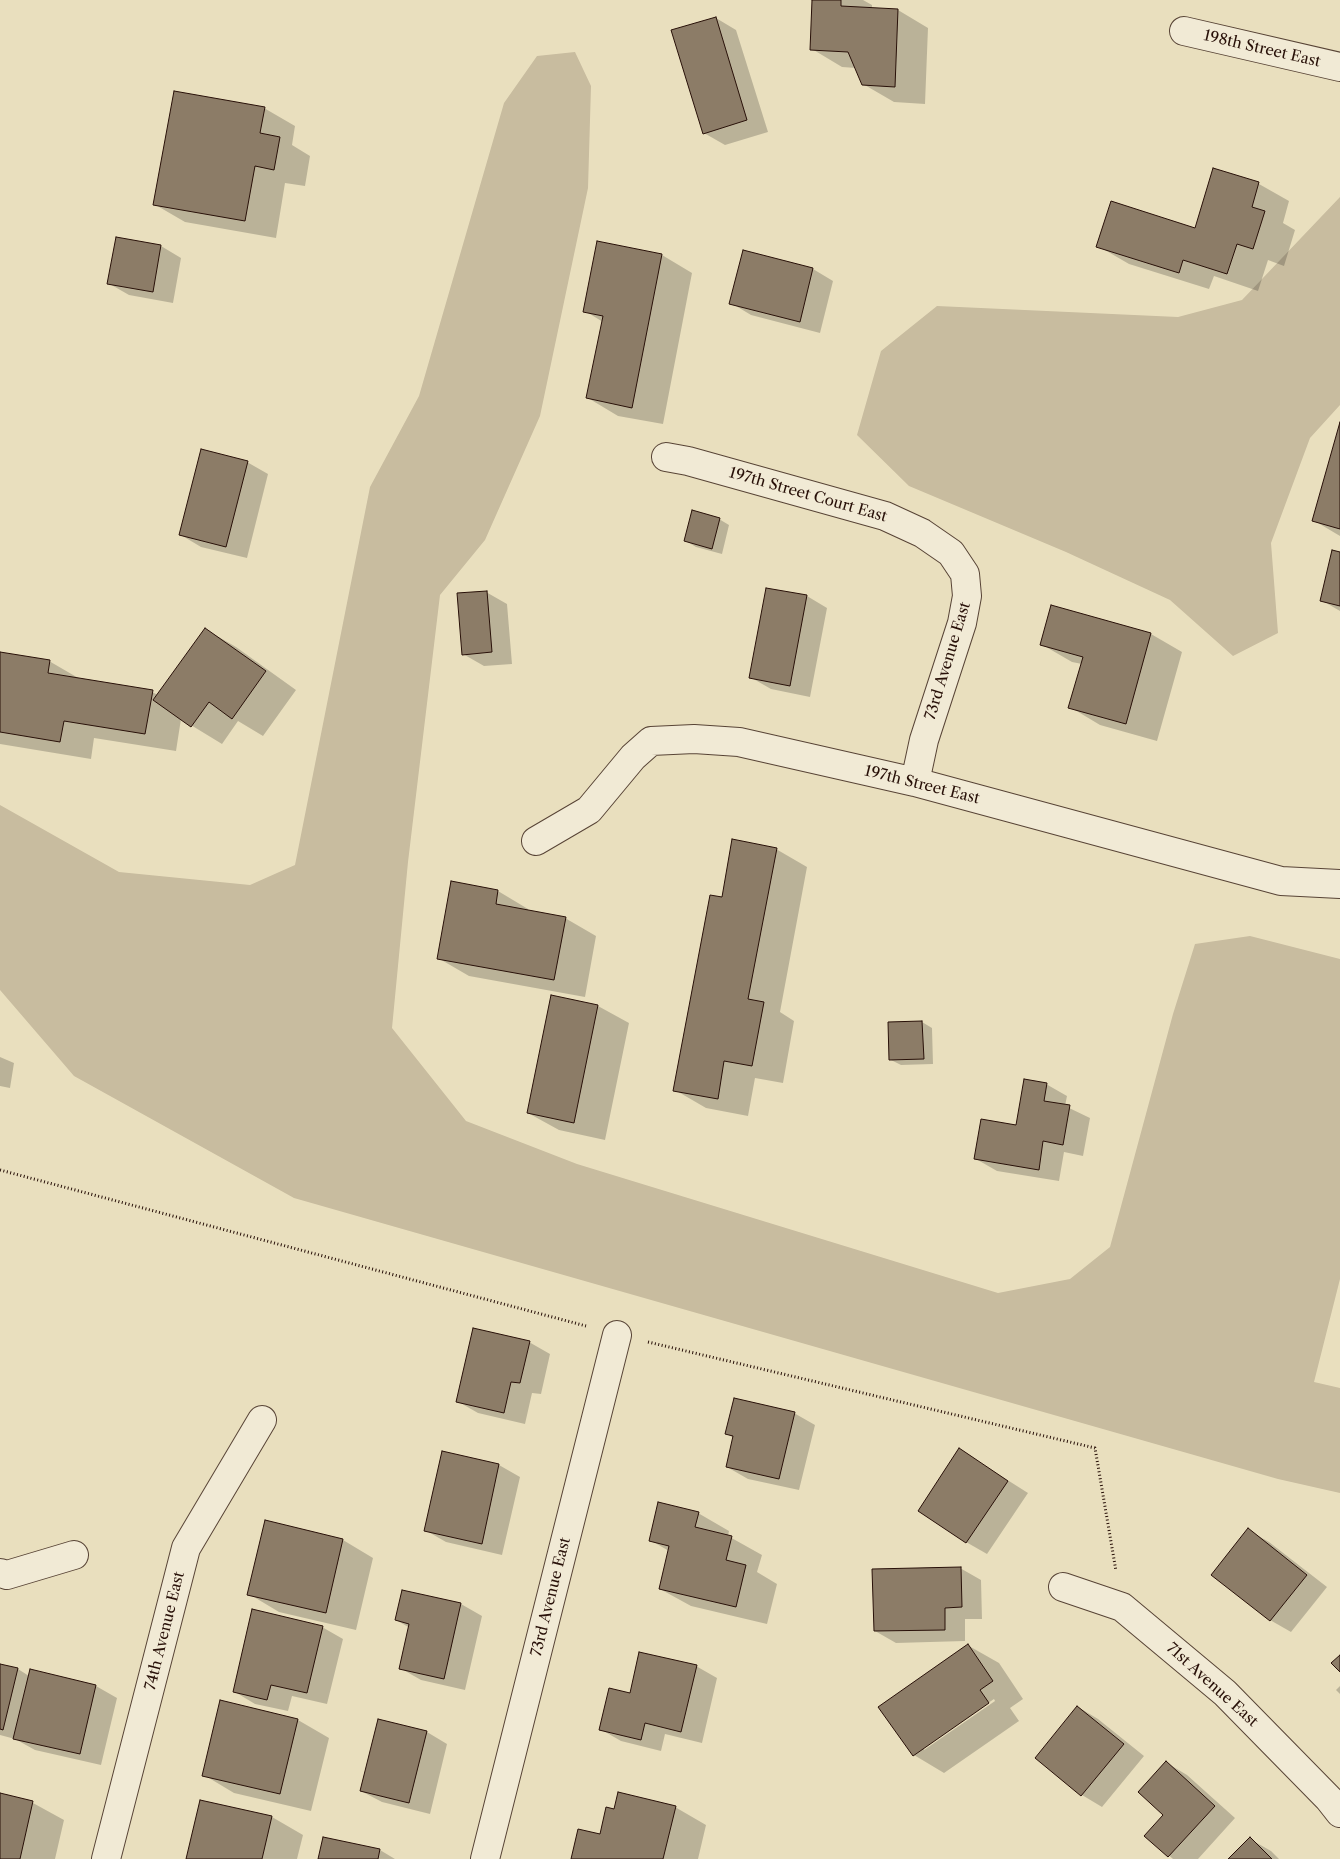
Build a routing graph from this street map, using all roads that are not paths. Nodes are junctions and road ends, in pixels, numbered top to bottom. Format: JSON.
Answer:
{"nodes":[{"id":1,"x":1184,"y":32,"type":"dead end"},
{"id":2,"x":1340,"y":67,"type":"edge"},
{"id":3,"x":666,"y":457,"type":"dead end"},
{"id":4,"x":944,"y":548,"type":"joint"},
{"id":5,"x":915,"y":782,"type":"junction"},
{"id":6,"x":536,"y":841,"type":"dead end"},
{"id":7,"x":1340,"y":884,"type":"edge"},
{"id":8,"x":618,"y":1335,"type":"dead end"},
{"id":9,"x":262,"y":1420,"type":"dead end"},
{"id":10,"x":74,"y":1555,"type":"dead end"},
{"id":11,"x":0,"y":1573,"type":"edge"},
{"id":12,"x":1063,"y":1587,"type":"dead end"},
{"id":13,"x":1340,"y":1813,"type":"edge"},
{"id":14,"x":106,"y":1859,"type":"edge"},
{"id":15,"x":485,"y":1859,"type":"edge"}],
"edges":[{"from":1,"to":2,"type":"street","name":"198th Street East"},
{"from":3,"to":4,"type":"street","name":"197th Street Court East"},
{"from":4,"to":5,"type":"street","name":"73rd Avenue East"},
{"from":5,"to":6,"type":"street","name":"197th Street East"},
{"from":5,"to":7,"type":"street","name":"197th Street East"},
{"from":8,"to":15,"type":"street","name":"73rd Avenue East"},
{"from":9,"to":14,"type":"street","name":"74th Avenue East"},
{"from":10,"to":11,"type":"street"},
{"from":12,"to":13,"type":"street","name":"71st Avenue East"}]}
